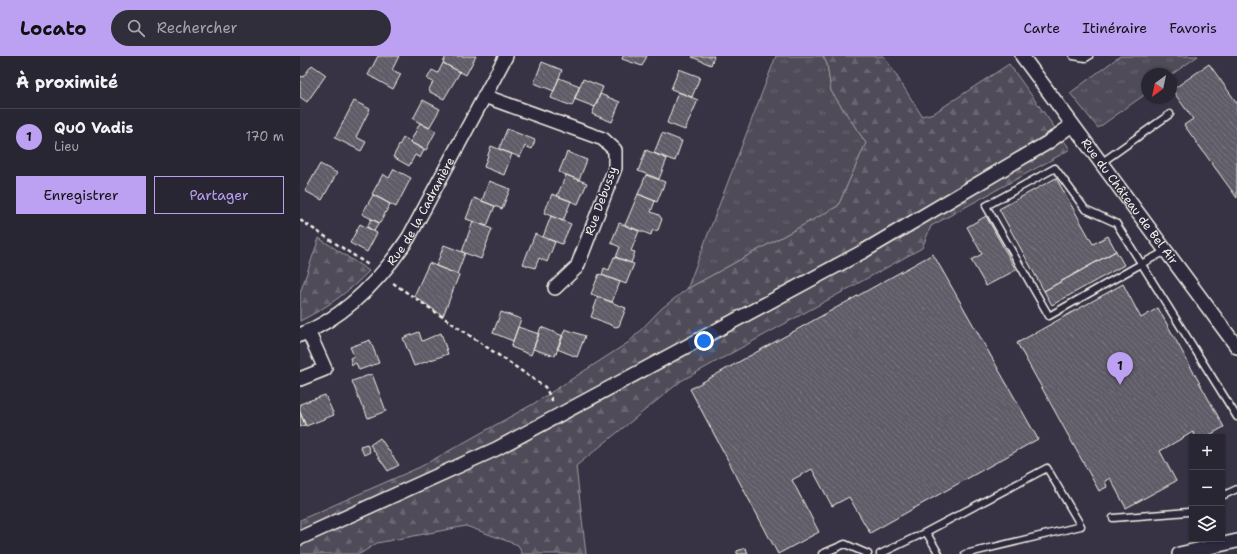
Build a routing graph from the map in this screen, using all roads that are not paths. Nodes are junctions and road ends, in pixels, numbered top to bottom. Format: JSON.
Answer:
{"nodes":[{"id":1,"x":506,"y":56,"type":"edge"},
{"id":2,"x":1022,"y":56,"type":"edge"},
{"id":3,"x":1073,"y":56,"type":"edge"},
{"id":4,"x":1090,"y":56,"type":"edge"},
{"id":5,"x":484,"y":96,"type":"junction"},
{"id":6,"x":1170,"y":114,"type":"dead end"},
{"id":7,"x":1072,"y":125,"type":"junction"},
{"id":8,"x":1101,"y":163,"type":"junction"},
{"id":9,"x":1166,"y":251,"type":"junction"},
{"id":10,"x":1141,"y":264,"type":"junction"},
{"id":11,"x":555,"y":288,"type":"dead end"},
{"id":12,"x":304,"y":333,"type":"edge"},
{"id":13,"x":1237,"y":347,"type":"edge"},
{"id":14,"x":300,"y":378,"type":"edge"},
{"id":15,"x":1237,"y":417,"type":"edge"},
{"id":16,"x":1237,"y":489,"type":"edge"},
{"id":17,"x":1225,"y":495,"type":"edge"},
{"id":18,"x":1189,"y":512,"type":"edge"},
{"id":19,"x":1113,"y":518,"type":"dead end"},
{"id":20,"x":926,"y":532,"type":"junction"},
{"id":21,"x":300,"y":538,"type":"edge"},
{"id":22,"x":1237,"y":541,"type":"edge"},
{"id":23,"x":1213,"y":543,"type":"edge"},
{"id":24,"x":822,"y":554,"type":"edge"},
{"id":25,"x":868,"y":554,"type":"edge"},
{"id":26,"x":880,"y":554,"type":"edge"},
{"id":27,"x":939,"y":554,"type":"edge"},
{"id":28,"x":965,"y":554,"type":"edge"},
{"id":29,"x":1179,"y":554,"type":"edge"}],
"edges":[{"from":1,"to":5,"type":"street","name":"Rue de la Cadranière"},
{"from":2,"to":7,"type":"street","name":"Rue du Château de Bel Air"},
{"from":3,"to":4,"type":"lane"},
{"from":5,"to":11,"type":"street","name":"Rue Debussy"},
{"from":5,"to":12,"type":"street","name":"Rue de la Cadranière"},
{"from":6,"to":8,"type":"lane"},
{"from":7,"to":8,"type":"street","name":"Rue du Château de Bel Air"},
{"from":7,"to":21,"type":"street"},
{"from":8,"to":9,"type":"street","name":"Rue du Château de Bel Air"},
{"from":9,"to":10,"type":"lane"},
{"from":9,"to":13,"type":"street","name":"Rue du Château de Bel Air"},
{"from":10,"to":10,"type":"lane"},
{"from":10,"to":15,"type":"lane"},
{"from":12,"to":14,"type":"street"},
{"from":16,"to":17,"type":"lane"},
{"from":18,"to":19,"type":"lane"},
{"from":20,"to":26,"type":"lane"},
{"from":20,"to":27,"type":"lane"},
{"from":20,"to":28,"type":"lane"},
{"from":22,"to":23,"type":"street"},
{"from":23,"to":29,"type":"street"},
{"from":24,"to":25,"type":"lane"}]}
